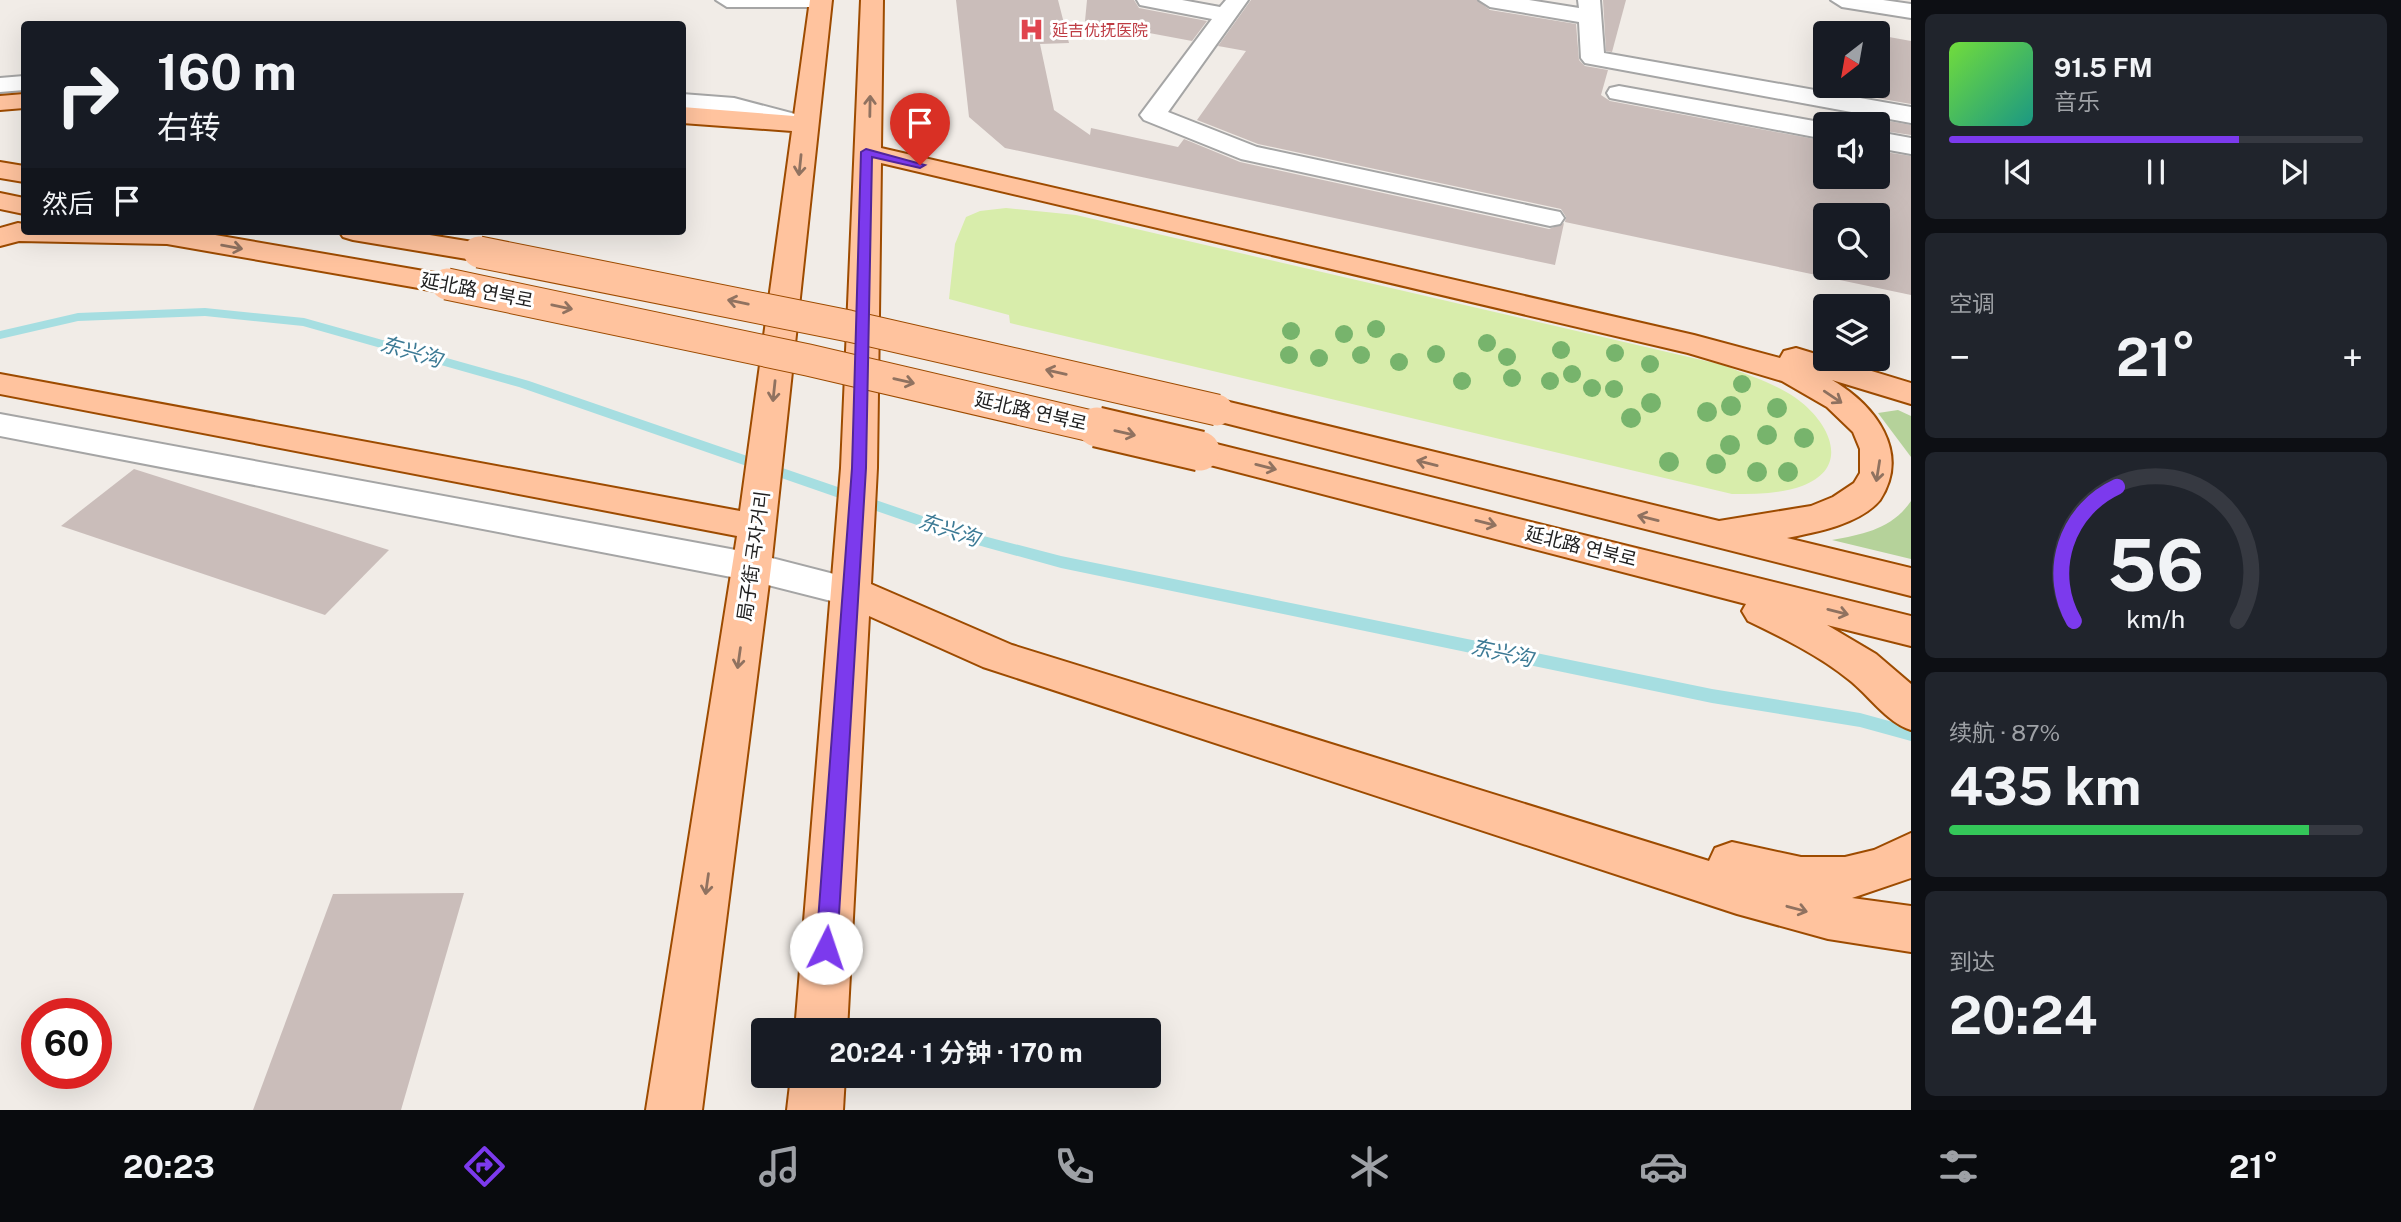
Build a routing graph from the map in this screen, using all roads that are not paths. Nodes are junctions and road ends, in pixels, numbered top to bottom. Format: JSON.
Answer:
{"nodes":[{"id":1,"x":727,"y":0,"type":"edge"},
{"id":2,"x":821,"y":0,"type":"edge"},
{"id":3,"x":872,"y":0,"type":"edge"},
{"id":4,"x":1147,"y":0,"type":"edge"},
{"id":5,"x":1490,"y":0,"type":"edge"},
{"id":6,"x":1842,"y":0,"type":"edge"},
{"id":7,"x":1232,"y":8,"type":"edge"},
{"id":8,"x":1589,"y":8,"type":"edge"},
{"id":9,"x":1911,"y":11,"type":"edge"},
{"id":10,"x":21,"y":83,"type":"edge"},
{"id":11,"x":0,"y":85,"type":"edge"},
{"id":12,"x":1619,"y":93,"type":"dead end"},
{"id":13,"x":21,"y":101,"type":"edge"},
{"id":14,"x":686,"y":101,"type":"edge"},
{"id":15,"x":0,"y":103,"type":"edge"},
{"id":16,"x":686,"y":115,"type":"edge"},
{"id":17,"x":1911,"y":115,"type":"edge"},
{"id":18,"x":686,"y":123,"type":"edge"},
{"id":19,"x":804,"y":128,"type":"junction"},
{"id":20,"x":1813,"y":129,"type":"edge"},
{"id":21,"x":1890,"y":142,"type":"edge"},
{"id":22,"x":1911,"y":146,"type":"edge"},
{"id":23,"x":868,"y":149,"type":"junction"},
{"id":24,"x":0,"y":170,"type":"edge"},
{"id":25,"x":21,"y":174,"type":"edge"},
{"id":26,"x":0,"y":201,"type":"edge"},
{"id":27,"x":1550,"y":218,"type":"dead end"},
{"id":28,"x":14,"y":225,"type":"edge"},
{"id":29,"x":159,"y":235,"type":"edge"},
{"id":30,"x":377,"y":235,"type":"edge"},
{"id":31,"x":0,"y":384,"type":"edge"},
{"id":32,"x":1911,"y":394,"type":"edge"},
{"id":33,"x":0,"y":425,"type":"edge"},
{"id":34,"x":756,"y":535,"type":"junction"},
{"id":35,"x":1714,"y":535,"type":"junction"},
{"id":36,"x":1582,"y":546,"type":"junction"},
{"id":37,"x":852,"y":571,"type":"junction"},
{"id":38,"x":1911,"y":582,"type":"edge"},
{"id":39,"x":1911,"y":631,"type":"edge"},
{"id":40,"x":1911,"y":713,"type":"edge"},
{"id":41,"x":1911,"y":854,"type":"edge"},
{"id":42,"x":1911,"y":929,"type":"edge"},
{"id":43,"x":822,"y":1018,"type":"edge"},
{"id":44,"x":817,"y":1088,"type":"edge"},
{"id":45,"x":674,"y":1110,"type":"edge"},
{"id":46,"x":815,"y":1110,"type":"edge"}],
"edges":[{"from":1,"to":2,"type":"street"},
{"from":2,"to":19,"type":"main road","name":"局子街 국자거리"},
{"from":23,"to":3,"type":"main road","one_way":true},
{"from":4,"to":7,"type":"street"},
{"from":5,"to":8,"type":"street"},
{"from":6,"to":9,"type":"street"},
{"from":7,"to":27,"type":"street"},
{"from":8,"to":17,"type":"street"},
{"from":10,"to":11,"type":"street"},
{"from":12,"to":20,"type":"street"},
{"from":13,"to":15,"type":"main road"},
{"from":14,"to":19,"type":"street"},
{"from":16,"to":19,"type":"main road"},
{"from":18,"to":19,"type":"main road"},
{"from":19,"to":34,"type":"main road","name":"局子街 국자거리","one_way":true},
{"from":21,"to":22,"type":"street"},
{"from":23,"to":32,"type":"main road"},
{"from":23,"to":35,"type":"main road","one_way":true},
{"from":23,"to":37,"type":"main road"},
{"from":24,"to":25,"type":"main road"},
{"from":26,"to":28,"type":"main road"},
{"from":29,"to":36,"type":"main road","name":"延北路 연북로","one_way":true,"bridge":true},
{"from":35,"to":30,"type":"main road","name":"延北路 연북로","one_way":true,"bridge":true},
{"from":31,"to":34,"type":"main road"},
{"from":33,"to":34,"type":"street"},
{"from":34,"to":37,"type":"street"},
{"from":34,"to":45,"type":"main road","name":"局子街 국자거리","one_way":true},
{"from":35,"to":38,"type":"main road","name":"延北路 연북로"},
{"from":36,"to":39,"type":"main road","name":"延北路 연북로","one_way":true},
{"from":36,"to":40,"type":"main road"},
{"from":37,"to":41,"type":"main road"},
{"from":37,"to":42,"type":"main road","one_way":true},
{"from":37,"to":43,"type":"main road"},
{"from":44,"to":46,"type":"main road"}]}
